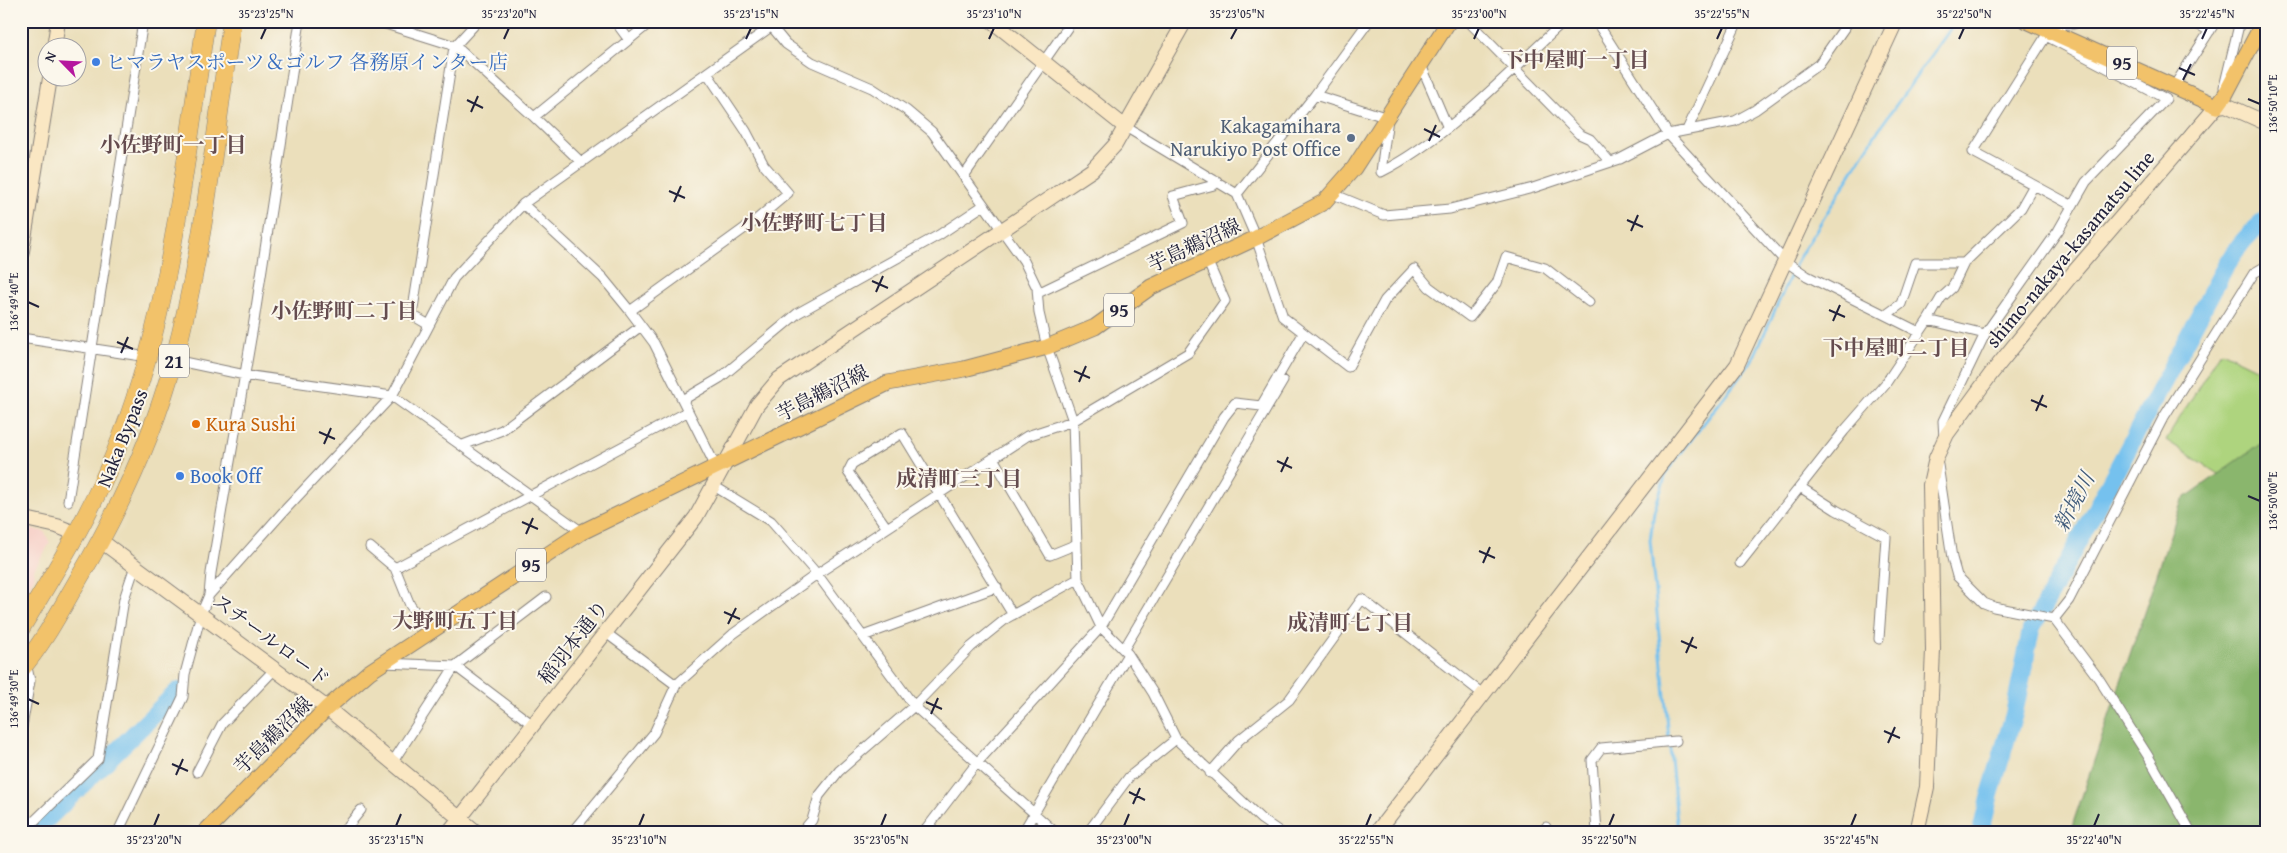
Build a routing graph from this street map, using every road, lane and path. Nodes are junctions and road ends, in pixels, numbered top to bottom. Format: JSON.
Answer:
{"nodes":[{"id":1,"x":58,"y":21,"type":"edge"},
{"id":2,"x":144,"y":21,"type":"edge"},
{"id":3,"x":206,"y":21,"type":"edge"},
{"id":4,"x":232,"y":21,"type":"edge"},
{"id":5,"x":300,"y":21,"type":"edge"},
{"id":6,"x":376,"y":21,"type":"edge"},
{"id":7,"x":478,"y":21,"type":"edge"},
{"id":8,"x":615,"y":21,"type":"edge"},
{"id":9,"x":652,"y":21,"type":"edge"},
{"id":10,"x":760,"y":21,"type":"edge"},
{"id":11,"x":992,"y":21,"type":"edge"},
{"id":12,"x":1072,"y":21,"type":"edge"},
{"id":13,"x":1185,"y":21,"type":"edge"},
{"id":14,"x":1369,"y":21,"type":"edge"},
{"id":15,"x":1449,"y":21,"type":"edge"},
{"id":16,"x":1468,"y":21,"type":"edge"},
{"id":17,"x":1565,"y":21,"type":"edge"},
{"id":18,"x":1596,"y":21,"type":"edge"},
{"id":19,"x":1738,"y":21,"type":"edge"},
{"id":20,"x":1849,"y":21,"type":"edge"},
{"id":21,"x":1896,"y":21,"type":"edge"},
{"id":22,"x":2027,"y":21,"type":"edge"},
{"id":23,"x":2076,"y":21,"type":"edge"},
{"id":24,"x":2191,"y":21,"type":"edge"},
{"id":25,"x":2216,"y":21,"type":"edge"},
{"id":26,"x":2240,"y":21,"type":"edge"},
{"id":27,"x":2264,"y":21,"type":"edge"},
{"id":28,"x":401,"y":25,"type":"edge"},
{"id":29,"x":772,"y":26,"type":"edge"},
{"id":30,"x":2210,"y":31,"type":"junction"},
{"id":31,"x":2049,"y":33,"type":"junction"},
{"id":32,"x":55,"y":38,"type":"edge"},
{"id":33,"x":629,"y":40,"type":"junction"},
{"id":34,"x":454,"y":47,"type":"junction"},
{"id":35,"x":1044,"y":60,"type":"junction"},
{"id":36,"x":1421,"y":65,"type":"junction"},
{"id":37,"x":1514,"y":68,"type":"junction"},
{"id":38,"x":707,"y":73,"type":"junction"},
{"id":39,"x":2178,"y":80,"type":"dead end"},
{"id":40,"x":48,"y":88,"type":"edge"},
{"id":41,"x":1315,"y":95,"type":"junction"},
{"id":42,"x":2221,"y":101,"type":"junction"},
{"id":43,"x":534,"y":117,"type":"junction"},
{"id":44,"x":1388,"y":118,"type":"junction"},
{"id":45,"x":2266,"y":123,"type":"edge"},
{"id":46,"x":1124,"y":126,"type":"junction"},
{"id":47,"x":1448,"y":128,"type":"junction"},
{"id":48,"x":1688,"y":130,"type":"junction"},
{"id":49,"x":1668,"y":134,"type":"junction"},
{"id":50,"x":1610,"y":162,"type":"junction"},
{"id":51,"x":582,"y":163,"type":"junction"},
{"id":52,"x":964,"y":176,"type":"junction"},
{"id":53,"x":1217,"y":181,"type":"junction"},
{"id":54,"x":2034,"y":185,"type":"junction"},
{"id":55,"x":1237,"y":194,"type":"junction"},
{"id":56,"x":1333,"y":194,"type":"junction"},
{"id":57,"x":523,"y":204,"type":"junction"},
{"id":58,"x":984,"y":205,"type":"junction"},
{"id":59,"x":2071,"y":205,"type":"junction"},
{"id":60,"x":1002,"y":232,"type":"junction"},
{"id":61,"x":23,"y":236,"type":"edge"},
{"id":62,"x":1256,"y":238,"type":"junction"},
{"id":63,"x":21,"y":257,"type":"edge"},
{"id":64,"x":1207,"y":260,"type":"junction"},
{"id":65,"x":1964,"y":263,"type":"junction"},
{"id":66,"x":1791,"y":265,"type":"junction"},
{"id":67,"x":2266,"y":266,"type":"edge"},
{"id":68,"x":1038,"y":293,"type":"junction"},
{"id":69,"x":1589,"y":302,"type":"dead end"},
{"id":70,"x":630,"y":311,"type":"junction"},
{"id":71,"x":1886,"y":315,"type":"junction"},
{"id":72,"x":1928,"y":320,"type":"junction"},
{"id":73,"x":429,"y":325,"type":"junction"},
{"id":74,"x":641,"y":326,"type":"junction"},
{"id":75,"x":1919,"y":332,"type":"junction"},
{"id":76,"x":1303,"y":334,"type":"junction"},
{"id":77,"x":1985,"y":334,"type":"junction"},
{"id":78,"x":21,"y":338,"type":"edge"},
{"id":79,"x":1047,"y":346,"type":"junction"},
{"id":80,"x":93,"y":348,"type":"junction"},
{"id":81,"x":148,"y":357,"type":"junction"},
{"id":82,"x":174,"y":360,"type":"junction"},
{"id":83,"x":244,"y":375,"type":"junction"},
{"id":84,"x":1277,"y":378,"type":"junction"},
{"id":85,"x":392,"y":396,"type":"junction"},
{"id":86,"x":683,"y":400,"type":"junction"},
{"id":87,"x":687,"y":412,"type":"junction"},
{"id":88,"x":1073,"y":420,"type":"junction"},
{"id":89,"x":1944,"y":439,"type":"junction"},
{"id":90,"x":463,"y":446,"type":"junction"},
{"id":91,"x":993,"y":458,"type":"junction"},
{"id":92,"x":1936,"y":458,"type":"junction"},
{"id":93,"x":721,"y":465,"type":"junction"},
{"id":94,"x":702,"y":474,"type":"junction"},
{"id":95,"x":714,"y":486,"type":"junction"},
{"id":96,"x":1800,"y":487,"type":"junction"},
{"id":97,"x":940,"y":493,"type":"junction"},
{"id":98,"x":533,"y":496,"type":"junction"},
{"id":99,"x":68,"y":500,"type":"dead end"},
{"id":100,"x":21,"y":518,"type":"edge"},
{"id":101,"x":887,"y":528,"type":"junction"},
{"id":102,"x":582,"y":532,"type":"junction"},
{"id":103,"x":77,"y":534,"type":"junction"},
{"id":104,"x":101,"y":541,"type":"junction"},
{"id":105,"x":1077,"y":544,"type":"junction"},
{"id":106,"x":370,"y":547,"type":"dead end"},
{"id":107,"x":1740,"y":563,"type":"dead end"},
{"id":108,"x":135,"y":566,"type":"junction"},
{"id":109,"x":395,"y":568,"type":"junction"},
{"id":110,"x":818,"y":574,"type":"junction"},
{"id":111,"x":1078,"y":579,"type":"junction"},
{"id":112,"x":997,"y":587,"type":"junction"},
{"id":113,"x":210,"y":595,"type":"junction"},
{"id":114,"x":546,"y":597,"type":"dead end"},
{"id":115,"x":201,"y":614,"type":"junction"},
{"id":116,"x":1014,"y":615,"type":"junction"},
{"id":117,"x":2054,"y":619,"type":"junction"},
{"id":118,"x":1101,"y":627,"type":"junction"},
{"id":119,"x":21,"y":628,"type":"edge"},
{"id":120,"x":429,"y":630,"type":"junction"},
{"id":121,"x":606,"y":633,"type":"junction"},
{"id":122,"x":863,"y":636,"type":"junction"},
{"id":123,"x":1879,"y":639,"type":"dead end"},
{"id":124,"x":1126,"y":652,"type":"junction"},
{"id":125,"x":381,"y":662,"type":"junction"},
{"id":126,"x":24,"y":666,"type":"edge"},
{"id":127,"x":455,"y":666,"type":"junction"},
{"id":128,"x":274,"y":670,"type":"junction"},
{"id":129,"x":676,"y":685,"type":"junction"},
{"id":130,"x":1484,"y":695,"type":"junction"},
{"id":131,"x":914,"y":706,"type":"junction"},
{"id":132,"x":327,"y":708,"type":"junction"},
{"id":133,"x":533,"y":725,"type":"junction"},
{"id":134,"x":21,"y":732,"type":"edge"},
{"id":135,"x":1176,"y":739,"type":"junction"},
{"id":136,"x":1672,"y":741,"type":"dead end"},
{"id":137,"x":392,"y":763,"type":"junction"},
{"id":138,"x":976,"y":764,"type":"junction"},
{"id":139,"x":197,"y":772,"type":"dead end"},
{"id":140,"x":1210,"y":773,"type":"junction"},
{"id":141,"x":360,"y":810,"type":"dead end"},
{"id":142,"x":1034,"y":813,"type":"junction"},
{"id":143,"x":459,"y":820,"type":"junction"},
{"id":144,"x":23,"y":832,"type":"edge"},
{"id":145,"x":118,"y":832,"type":"edge"},
{"id":146,"x":205,"y":832,"type":"edge"},
{"id":147,"x":343,"y":832,"type":"edge"},
{"id":148,"x":450,"y":832,"type":"edge"},
{"id":149,"x":476,"y":832,"type":"edge"},
{"id":150,"x":572,"y":832,"type":"edge"},
{"id":151,"x":802,"y":832,"type":"edge"},
{"id":152,"x":924,"y":832,"type":"edge"},
{"id":153,"x":1023,"y":832,"type":"edge"},
{"id":154,"x":1055,"y":832,"type":"edge"},
{"id":155,"x":1088,"y":832,"type":"edge"},
{"id":156,"x":1279,"y":832,"type":"edge"},
{"id":157,"x":1377,"y":832,"type":"edge"},
{"id":158,"x":1597,"y":832,"type":"edge"},
{"id":159,"x":1917,"y":832,"type":"edge"},
{"id":160,"x":2191,"y":832,"type":"edge"}],
"edges":[{"from":1,"to":32,"type":"street"},
{"from":2,"to":80,"type":"street"},
{"from":3,"to":81,"type":"highway","name":"Naka Bypass","number":"21"},
{"from":4,"to":82,"type":"highway","name":"Naka Bypass","number":"21"},
{"from":5,"to":83,"type":"street"},
{"from":6,"to":28,"type":"street"},
{"from":7,"to":34,"type":"street"},
{"from":8,"to":33,"type":"street"},
{"from":9,"to":33,"type":"street"},
{"from":10,"to":29,"type":"street"},
{"from":11,"to":35,"type":"street"},
{"from":12,"to":35,"type":"street"},
{"from":13,"to":46,"type":"street","name":"稲羽本通り"},
{"from":14,"to":41,"type":"street"},
{"from":15,"to":36,"type":"main road","name":"芋島鵜沼線","number":"95"},
{"from":16,"to":37,"type":"street"},
{"from":17,"to":37,"type":"street"},
{"from":18,"to":49,"type":"street"},
{"from":19,"to":48,"type":"street"},
{"from":20,"to":48,"type":"street"},
{"from":21,"to":66,"type":"street"},
{"from":22,"to":31,"type":"main road","number":"95"},
{"from":23,"to":31,"type":"street"},
{"from":24,"to":30,"type":"street"},
{"from":25,"to":30,"type":"street"},
{"from":26,"to":42,"type":"street"},
{"from":27,"to":42,"type":"main road"},
{"from":28,"to":34,"type":"street"},
{"from":29,"to":38,"type":"street"},
{"from":29,"to":52,"type":"street"},
{"from":30,"to":39,"type":"street"},
{"from":31,"to":42,"type":"main road","number":"95"},
{"from":31,"to":54,"type":"street"},
{"from":31,"to":59,"type":"street"},
{"from":33,"to":43,"type":"street"},
{"from":34,"to":43,"type":"street"},
{"from":34,"to":73,"type":"street"},
{"from":35,"to":46,"type":"street"},
{"from":35,"to":52,"type":"street"},
{"from":36,"to":44,"type":"main road","name":"芋島鵜沼線","number":"95"},
{"from":36,"to":47,"type":"street"},
{"from":37,"to":47,"type":"street"},
{"from":37,"to":50,"type":"street"},
{"from":38,"to":51,"type":"street"},
{"from":38,"to":70,"type":"street"},
{"from":40,"to":61,"type":"street"},
{"from":41,"to":44,"type":"street"},
{"from":41,"to":55,"type":"street"},
{"from":42,"to":45,"type":"street"},
{"from":42,"to":89,"type":"street","name":"shimo-nakaya-kasamatsu line"},
{"from":43,"to":51,"type":"street"},
{"from":44,"to":47,"type":"street"},
{"from":44,"to":56,"type":"main road","name":"芋島鵜沼線","number":"95"},
{"from":46,"to":53,"type":"street"},
{"from":46,"to":60,"type":"street","name":"稲羽本通り"},
{"from":48,"to":49,"type":"street"},
{"from":49,"to":50,"type":"street"},
{"from":49,"to":66,"type":"street"},
{"from":50,"to":56,"type":"street"},
{"from":51,"to":57,"type":"street"},
{"from":52,"to":58,"type":"street"},
{"from":53,"to":55,"type":"street"},
{"from":53,"to":68,"type":"street"},
{"from":54,"to":59,"type":"street"},
{"from":54,"to":65,"type":"street"},
{"from":55,"to":62,"type":"street"},
{"from":56,"to":62,"type":"main road","name":"芋島鵜沼線","number":"95"},
{"from":57,"to":70,"type":"street"},
{"from":57,"to":73,"type":"street"},
{"from":58,"to":60,"type":"street"},
{"from":58,"to":86,"type":"street"},
{"from":59,"to":77,"type":"street"},
{"from":60,"to":68,"type":"street"},
{"from":60,"to":93,"type":"street","name":"稲羽本通り"},
{"from":61,"to":63,"type":"street"},
{"from":62,"to":64,"type":"main road","name":"芋島鵜沼線","number":"95"},
{"from":62,"to":76,"type":"street"},
{"from":64,"to":79,"type":"main road","name":"芋島鵜沼線","number":"95"},
{"from":64,"to":88,"type":"street"},
{"from":65,"to":71,"type":"street"},
{"from":65,"to":72,"type":"street"},
{"from":66,"to":71,"type":"street"},
{"from":66,"to":130,"type":"street"},
{"from":67,"to":117,"type":"street"},
{"from":68,"to":79,"type":"street"},
{"from":69,"to":76,"type":"street"},
{"from":70,"to":74,"type":"street"},
{"from":71,"to":75,"type":"street"},
{"from":72,"to":75,"type":"street"},
{"from":72,"to":77,"type":"street"},
{"from":73,"to":85,"type":"street"},
{"from":74,"to":86,"type":"street"},
{"from":74,"to":90,"type":"street"},
{"from":75,"to":96,"type":"street"},
{"from":76,"to":84,"type":"street"},
{"from":77,"to":89,"type":"street"},
{"from":78,"to":80,"type":"street"},
{"from":79,"to":88,"type":"street"},
{"from":79,"to":93,"type":"main road","name":"芋島鵜沼線","number":"95"},
{"from":80,"to":81,"type":"street"},
{"from":80,"to":99,"type":"street"},
{"from":81,"to":103,"type":"highway","name":"Naka Bypass","number":"21"},
{"from":82,"to":83,"type":"street"},
{"from":82,"to":104,"type":"highway","name":"Naka Bypass","number":"21"},
{"from":83,"to":85,"type":"street"},
{"from":83,"to":113,"type":"street"},
{"from":84,"to":118,"type":"street"},
{"from":84,"to":124,"type":"street"},
{"from":85,"to":90,"type":"street"},
{"from":85,"to":113,"type":"street"},
{"from":86,"to":87,"type":"street"},
{"from":87,"to":93,"type":"street"},
{"from":87,"to":98,"type":"street"},
{"from":88,"to":91,"type":"street"},
{"from":88,"to":105,"type":"street"},
{"from":89,"to":92,"type":"street","name":"shimo-nakaya-kasamatsu line"},
{"from":90,"to":98,"type":"street"},
{"from":91,"to":97,"type":"street"},
{"from":91,"to":105,"type":"street"},
{"from":92,"to":117,"type":"street"},
{"from":92,"to":159,"type":"street","name":"shimo-nakaya-kasamatsu line"},
{"from":93,"to":94,"type":"main road","name":"芋島鵜沼線","number":"95"},
{"from":93,"to":95,"type":"street","name":"稲羽本通り"},
{"from":94,"to":95,"type":"street"},
{"from":94,"to":102,"type":"main road","name":"芋島鵜沼線","number":"95"},
{"from":95,"to":110,"type":"street"},
{"from":95,"to":121,"type":"street","name":"稲羽本通り"},
{"from":96,"to":107,"type":"street"},
{"from":96,"to":123,"type":"street"},
{"from":97,"to":101,"type":"street"},
{"from":97,"to":101,"type":"street"},
{"from":97,"to":112,"type":"street"},
{"from":98,"to":102,"type":"street"},
{"from":98,"to":109,"type":"street"},
{"from":100,"to":103,"type":"street","name":"スチールロード"},
{"from":101,"to":110,"type":"street"},
{"from":102,"to":120,"type":"main road","name":"芋島鵜沼線","number":"95"},
{"from":103,"to":104,"type":"highway","name":"スチールロード"},
{"from":103,"to":119,"type":"highway","name":"Naka Bypass","number":"21"},
{"from":104,"to":108,"type":"street","name":"スチールロード"},
{"from":104,"to":126,"type":"highway","name":"Naka Bypass","number":"21"},
{"from":105,"to":111,"type":"street"},
{"from":106,"to":109,"type":"street"},
{"from":108,"to":115,"type":"street","name":"スチールロード"},
{"from":108,"to":144,"type":"street"},
{"from":109,"to":120,"type":"street"},
{"from":110,"to":122,"type":"street"},
{"from":110,"to":129,"type":"street"},
{"from":111,"to":116,"type":"street"},
{"from":111,"to":118,"type":"street"},
{"from":112,"to":116,"type":"street"},
{"from":112,"to":122,"type":"street"},
{"from":113,"to":115,"type":"street"},
{"from":114,"to":127,"type":"street"},
{"from":115,"to":128,"type":"street","name":"スチールロード"},
{"from":115,"to":145,"type":"street"},
{"from":116,"to":131,"type":"street"},
{"from":117,"to":160,"type":"street"},
{"from":118,"to":124,"type":"street"},
{"from":118,"to":138,"type":"street"},
{"from":120,"to":125,"type":"main road","name":"芋島鵜沼線","number":"95"},
{"from":121,"to":129,"type":"street"},
{"from":121,"to":133,"type":"street","name":"稲羽本通り"},
{"from":122,"to":131,"type":"street"},
{"from":124,"to":135,"type":"street"},
{"from":124,"to":142,"type":"street"},
{"from":125,"to":127,"type":"street"},
{"from":125,"to":132,"type":"main road","name":"芋島鵜沼線","number":"95"},
{"from":126,"to":134,"type":"street"},
{"from":127,"to":133,"type":"street"},
{"from":127,"to":137,"type":"street"},
{"from":128,"to":132,"type":"street","name":"スチールロード"},
{"from":128,"to":139,"type":"street"},
{"from":129,"to":150,"type":"street"},
{"from":130,"to":140,"type":"street"},
{"from":130,"to":157,"type":"street"},
{"from":131,"to":138,"type":"street"},
{"from":131,"to":151,"type":"street"},
{"from":132,"to":137,"type":"street","name":"スチールロード"},
{"from":132,"to":146,"type":"main road","name":"芋島鵜沼線","number":"95"},
{"from":133,"to":143,"type":"street","name":"稲羽本通り"},
{"from":135,"to":140,"type":"street"},
{"from":135,"to":155,"type":"street"},
{"from":136,"to":158,"type":"street"},
{"from":137,"to":143,"type":"street","name":"スチールロード"},
{"from":138,"to":142,"type":"street"},
{"from":138,"to":152,"type":"street"},
{"from":140,"to":156,"type":"street"},
{"from":141,"to":147,"type":"street"},
{"from":142,"to":153,"type":"street"},
{"from":142,"to":154,"type":"street"},
{"from":143,"to":148,"type":"street","name":"稲羽本通り"},
{"from":143,"to":149,"type":"street","name":"スチールロード"}]}
